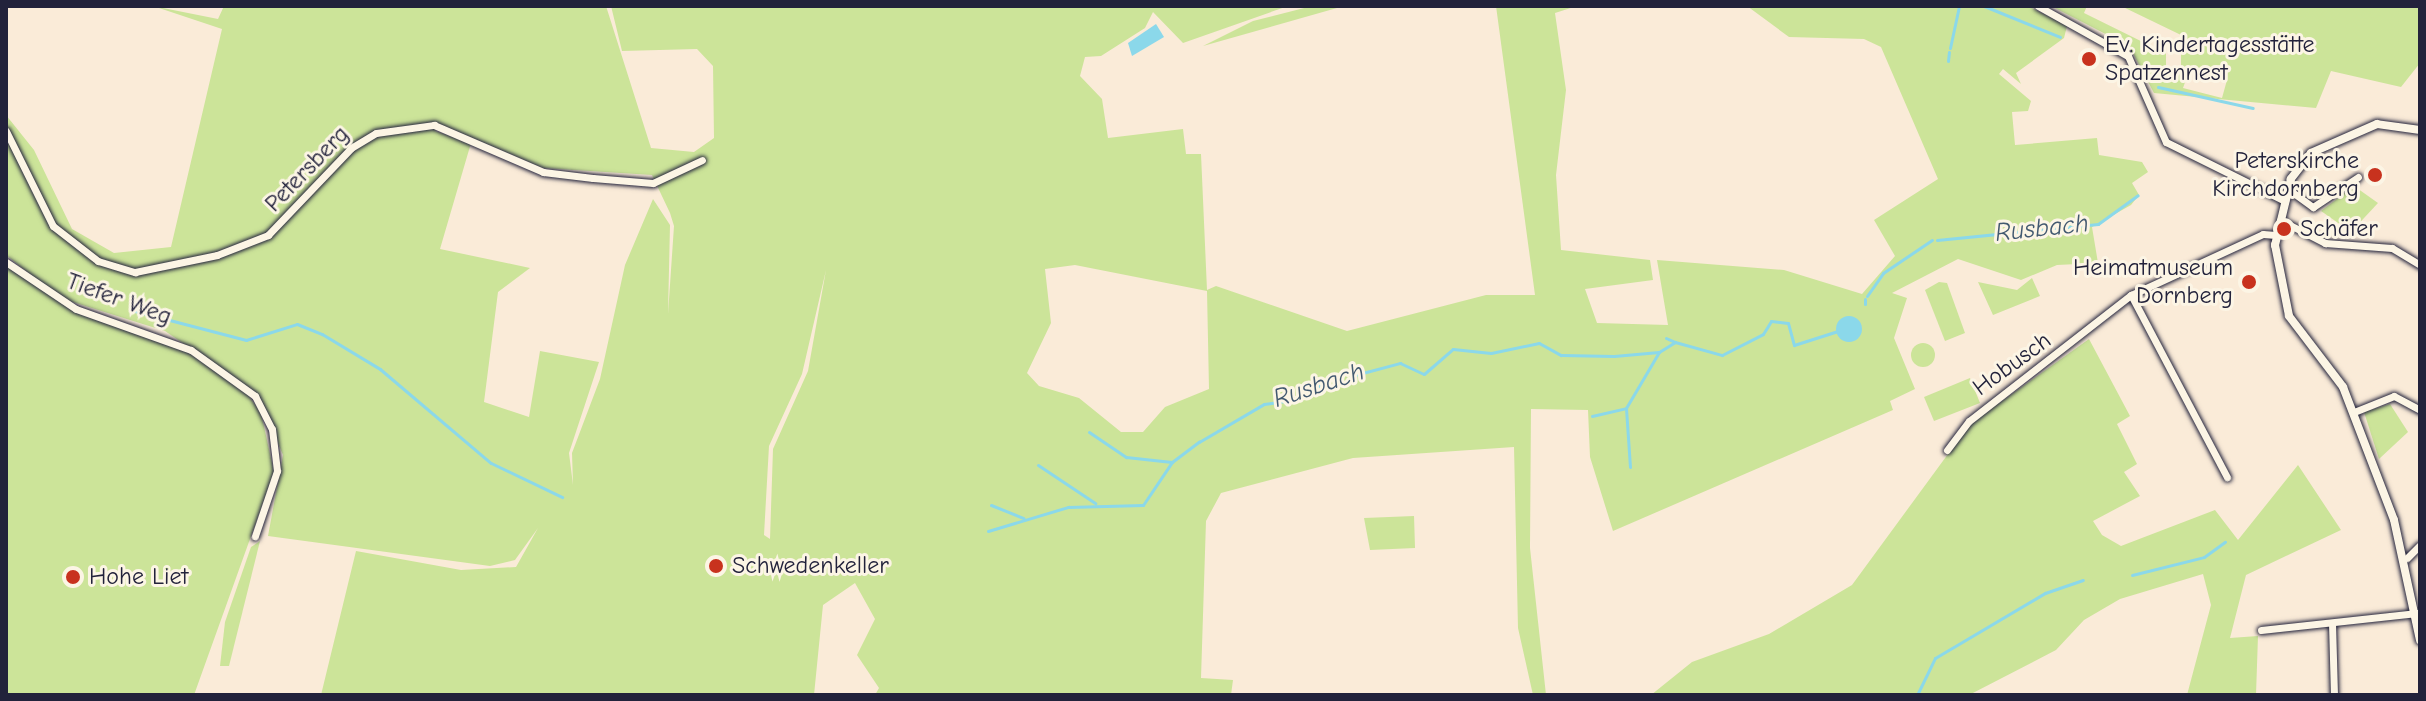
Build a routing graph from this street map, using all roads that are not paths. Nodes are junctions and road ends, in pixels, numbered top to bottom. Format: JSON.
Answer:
{"nodes":[{"id":1,"x":2038,"y":6,"type":"edge"},
{"id":2,"x":2420,"y":130,"type":"edge"},
{"id":3,"x":6,"y":131,"type":"edge"},
{"id":4,"x":702,"y":160,"type":"dead end"},
{"id":5,"x":2358,"y":177,"type":"dead end"},
{"id":6,"x":2288,"y":189,"type":"junction"},
{"id":7,"x":2285,"y":201,"type":"junction"},
{"id":8,"x":2280,"y":220,"type":"junction"},
{"id":9,"x":2276,"y":235,"type":"junction"},
{"id":10,"x":6,"y":262,"type":"edge"},
{"id":11,"x":2420,"y":265,"type":"edge"},
{"id":12,"x":2131,"y":295,"type":"junction"},
{"id":13,"x":2420,"y":410,"type":"edge"},
{"id":14,"x":2354,"y":412,"type":"junction"},
{"id":15,"x":1947,"y":450,"type":"dead end"},
{"id":16,"x":2227,"y":477,"type":"dead end"},
{"id":17,"x":255,"y":536,"type":"dead end"},
{"id":18,"x":2420,"y":545,"type":"edge"},
{"id":19,"x":2407,"y":558,"type":"junction"},
{"id":20,"x":2417,"y":613,"type":"junction"},
{"id":21,"x":2332,"y":623,"type":"junction"},
{"id":22,"x":2261,"y":630,"type":"dead end"},
{"id":23,"x":2420,"y":640,"type":"edge"},
{"id":24,"x":2334,"y":695,"type":"edge"}],
"edges":[{"from":1,"to":7,"type":"street"},
{"from":2,"to":6,"type":"street"},
{"from":3,"to":4,"type":"street","name":"Petersberg"},
{"from":5,"to":6,"type":"street"},
{"from":6,"to":7,"type":"street"},
{"from":7,"to":8,"type":"street"},
{"from":8,"to":9,"type":"street"},
{"from":8,"to":11,"type":"street"},
{"from":9,"to":12,"type":"street","name":"Hobusch"},
{"from":9,"to":14,"type":"street"},
{"from":10,"to":17,"type":"street","name":"Tiefer Weg"},
{"from":12,"to":15,"type":"street","name":"Hobusch"},
{"from":12,"to":16,"type":"street"},
{"from":13,"to":14,"type":"street"},
{"from":14,"to":19,"type":"street"},
{"from":18,"to":19,"type":"street"},
{"from":19,"to":20,"type":"street"},
{"from":20,"to":21,"type":"street"},
{"from":20,"to":23,"type":"street"},
{"from":21,"to":22,"type":"street"},
{"from":21,"to":24,"type":"street"}]}
